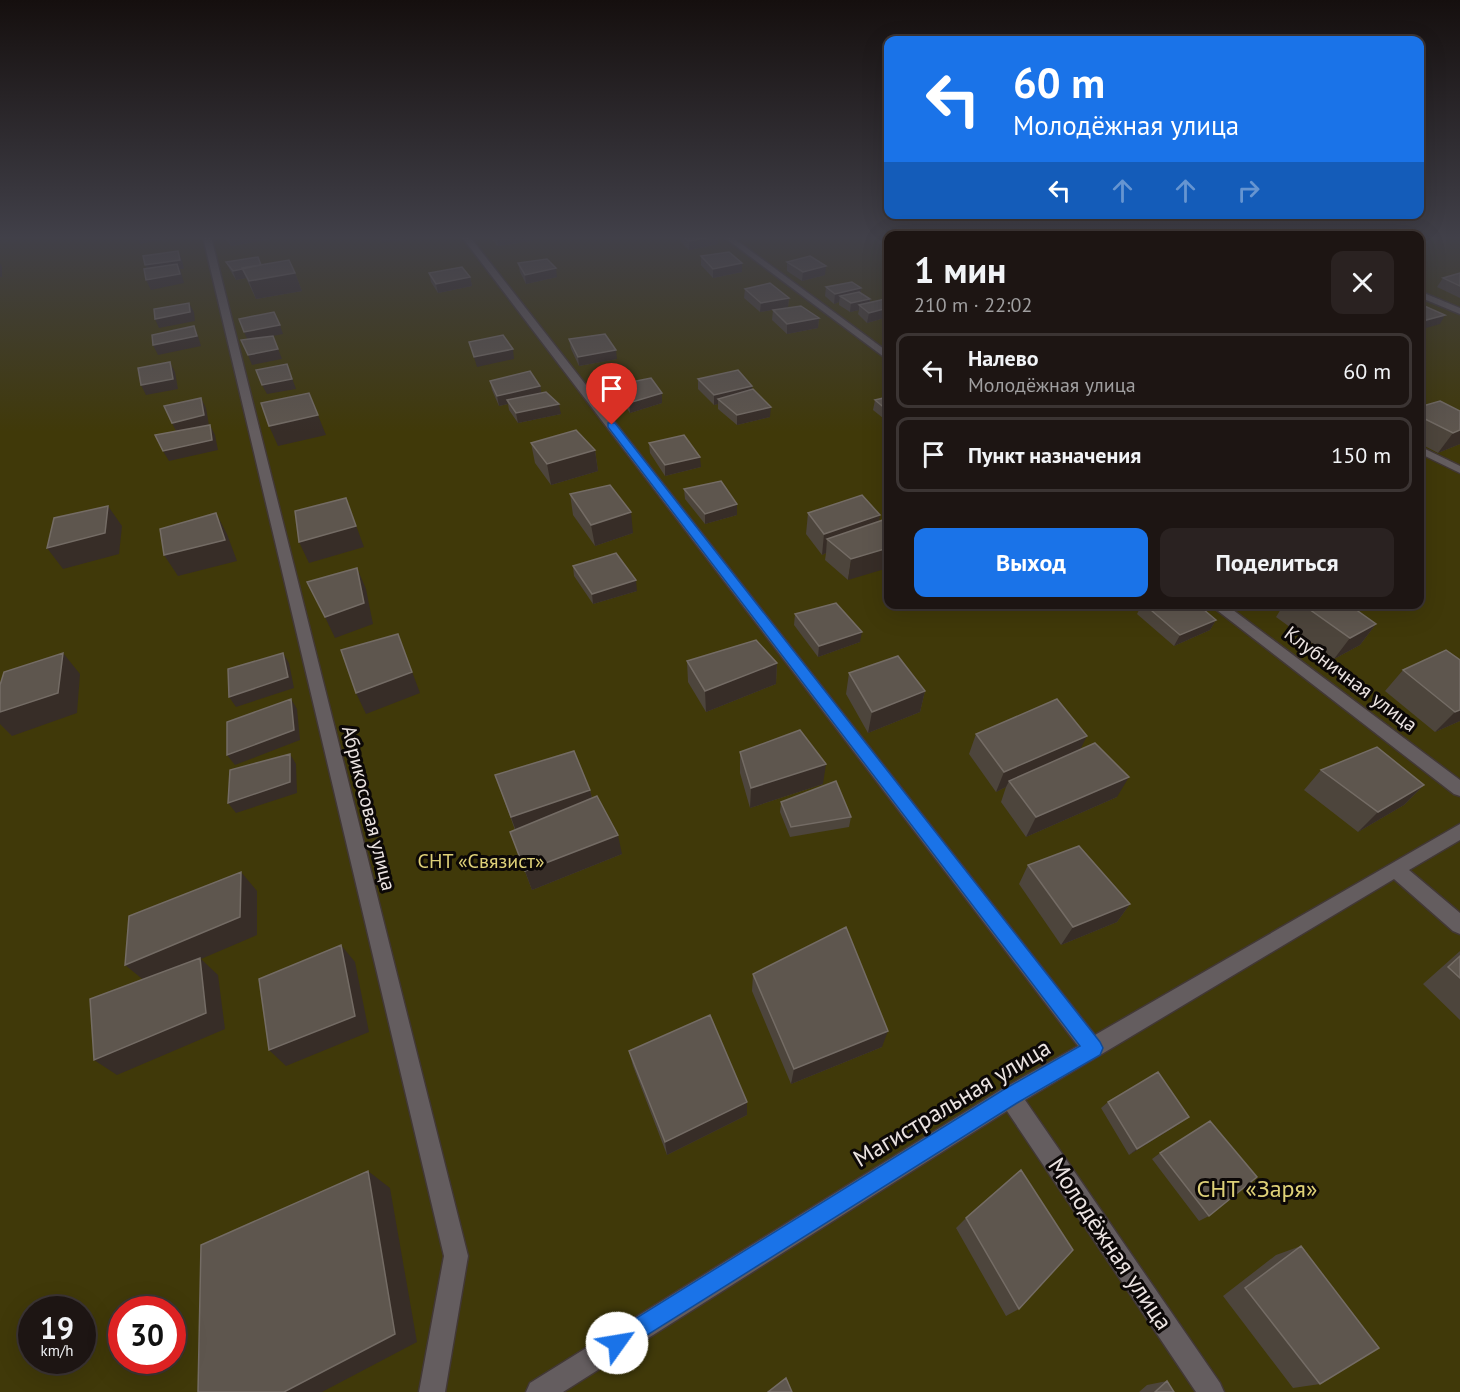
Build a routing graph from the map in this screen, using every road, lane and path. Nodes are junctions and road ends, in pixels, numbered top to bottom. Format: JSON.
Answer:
{"nodes":[{"id":1,"x":223,"y":302,"type":"edge"},
{"id":2,"x":516,"y":302,"type":"edge"},
{"id":3,"x":815,"y":302,"type":"edge"},
{"id":4,"x":1438,"y":302,"type":"edge"},
{"id":5,"x":1460,"y":311,"type":"edge"},
{"id":6,"x":884,"y":354,"type":"edge"},
{"id":7,"x":1424,"y":452,"type":"edge"},
{"id":8,"x":1460,"y":470,"type":"edge"},
{"id":9,"x":1222,"y":609,"type":"edge"},
{"id":10,"x":1460,"y":789,"type":"edge"},
{"id":11,"x":1460,"y":831,"type":"edge"},
{"id":12,"x":1396,"y":870,"type":"junction"},
{"id":13,"x":1460,"y":925,"type":"edge"},
{"id":14,"x":1093,"y":1048,"type":"junction"},
{"id":15,"x":1010,"y":1096,"type":"junction"},
{"id":16,"x":432,"y":1392,"type":"edge"},
{"id":17,"x":539,"y":1392,"type":"edge"},
{"id":18,"x":1211,"y":1392,"type":"edge"}],
"edges":[{"from":1,"to":16,"type":"street","name":"Абрикосовая улица"},
{"from":2,"to":14,"type":"street"},
{"from":3,"to":6,"type":"street"},
{"from":4,"to":5,"type":"street"},
{"from":7,"to":8,"type":"street"},
{"from":9,"to":10,"type":"street","name":"Клубничная улица"},
{"from":11,"to":12,"type":"street","name":"Магистральная улица"},
{"from":12,"to":13,"type":"street"},
{"from":12,"to":14,"type":"street","name":"Магистральная улица"},
{"from":14,"to":15,"type":"street","name":"Магистральная улица"},
{"from":15,"to":17,"type":"street","name":"Магистральная улица"},
{"from":15,"to":18,"type":"street","name":"Молодёжная улица"}]}
